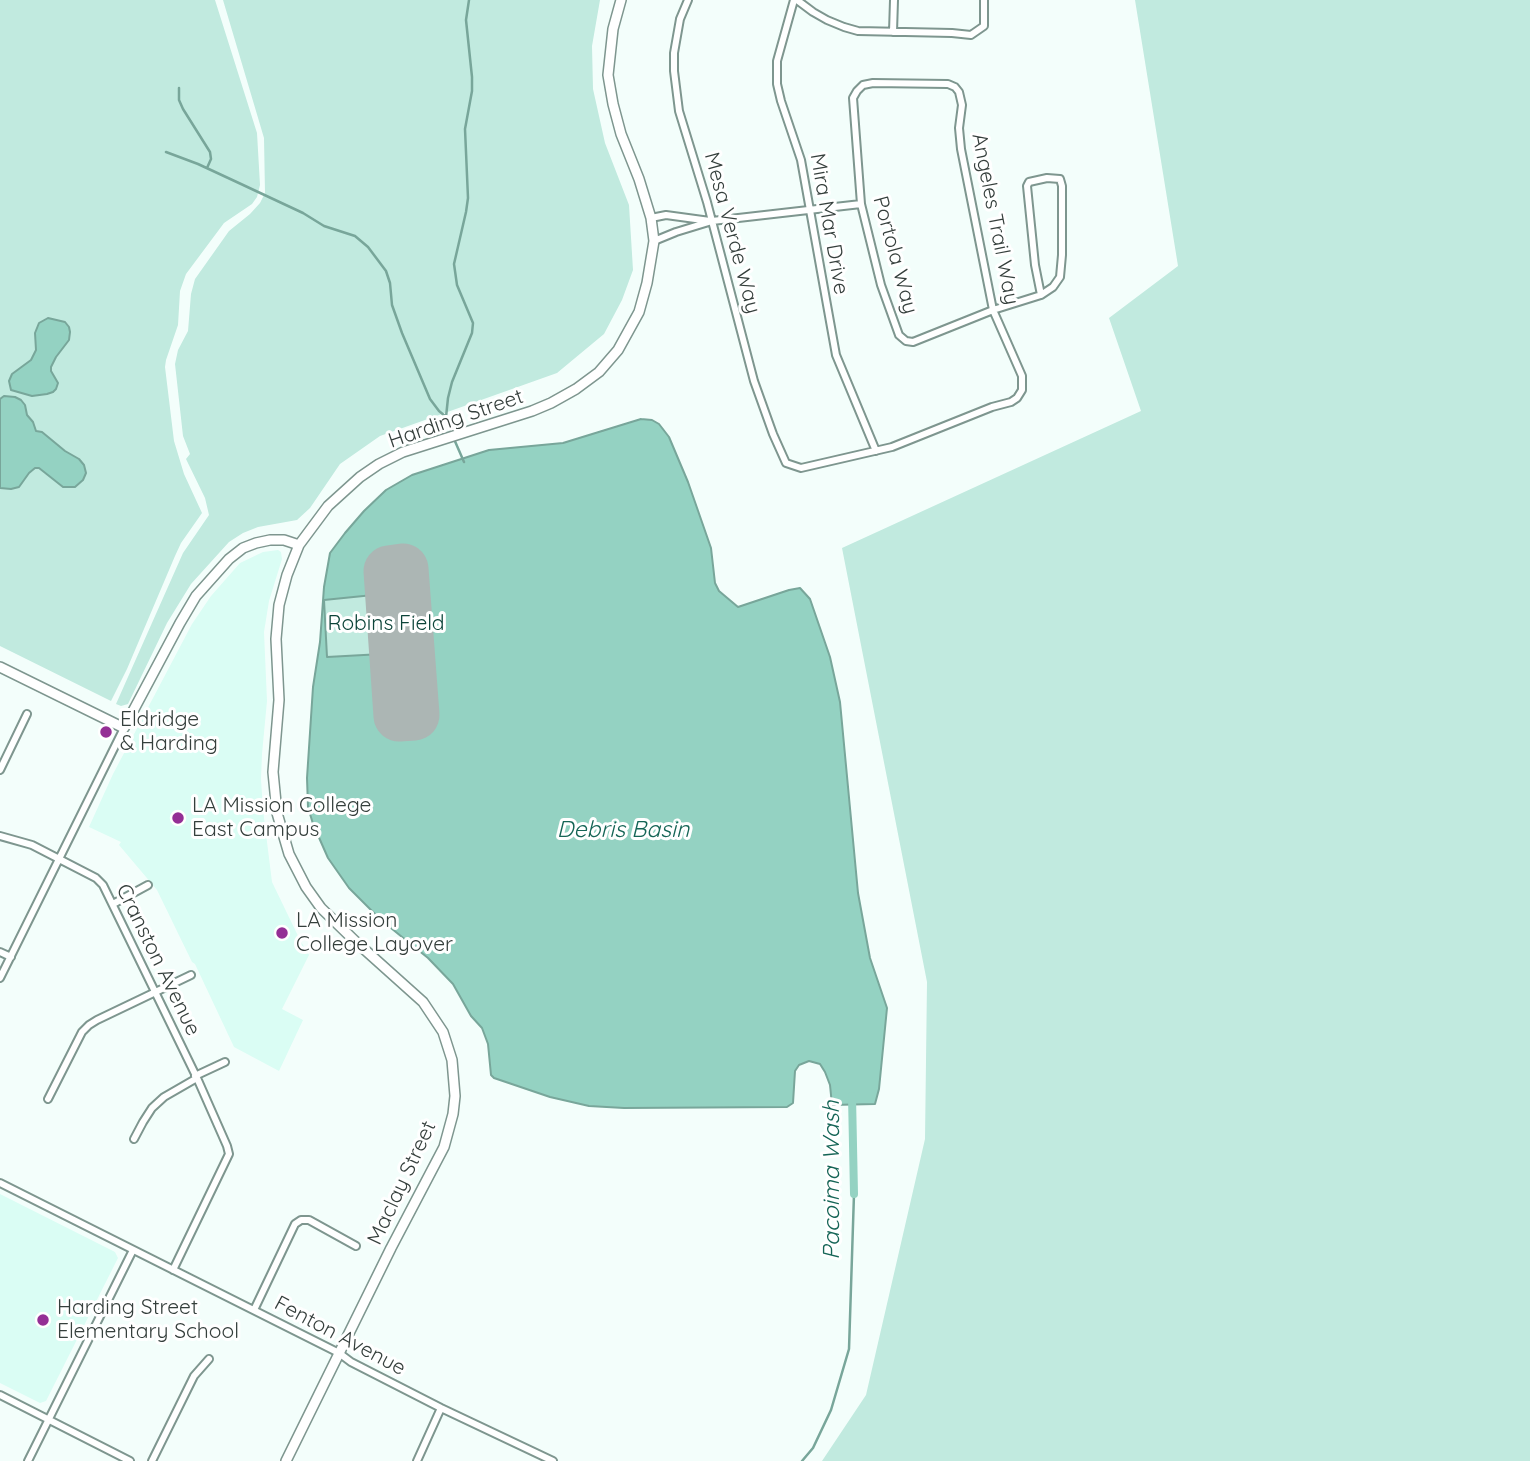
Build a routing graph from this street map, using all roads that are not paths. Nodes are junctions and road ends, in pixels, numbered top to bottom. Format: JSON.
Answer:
{"nodes":[{"id":1,"x":621,"y":0,"type":"edge"},
{"id":2,"x":688,"y":0,"type":"edge"},
{"id":3,"x":796,"y":0,"type":"edge"},
{"id":4,"x":894,"y":0,"type":"edge"},
{"id":5,"x":984,"y":0,"type":"edge"},
{"id":6,"x":893,"y":32,"type":"junction"},
{"id":7,"x":857,"y":91,"type":"joint"},
{"id":8,"x":861,"y":204,"type":"junction"},
{"id":9,"x":810,"y":209,"type":"junction"},
{"id":10,"x":651,"y":218,"type":"junction"},
{"id":11,"x":712,"y":221,"type":"junction"},
{"id":12,"x":654,"y":240,"type":"junction"},
{"id":13,"x":1041,"y":295,"type":"junction"},
{"id":14,"x":993,"y":310,"type":"junction"},
{"id":15,"x":876,"y":452,"type":"junction"},
{"id":16,"x":299,"y":545,"type":"junction"},
{"id":17,"x":0,"y":667,"type":"edge"},
{"id":18,"x":27,"y":714,"type":"dead end"},
{"id":19,"x":124,"y":728,"type":"junction"},
{"id":20,"x":0,"y":770,"type":"edge"},
{"id":21,"x":0,"y":836,"type":"edge"},
{"id":22,"x":60,"y":859,"type":"junction"},
{"id":23,"x":148,"y":885,"type":"dead end"},
{"id":24,"x":113,"y":904,"type":"junction"},
{"id":25,"x":0,"y":952,"type":"edge"},
{"id":26,"x":11,"y":957,"type":"junction"},
{"id":27,"x":191,"y":975,"type":"dead end"},
{"id":28,"x":0,"y":978,"type":"edge"},
{"id":29,"x":154,"y":992,"type":"junction"},
{"id":30,"x":225,"y":1062,"type":"dead end"},
{"id":31,"x":196,"y":1077,"type":"junction"},
{"id":32,"x":48,"y":1100,"type":"dead end"},
{"id":33,"x":134,"y":1139,"type":"dead end"},
{"id":34,"x":0,"y":1183,"type":"edge"},
{"id":35,"x":356,"y":1246,"type":"dead end"},
{"id":36,"x":133,"y":1250,"type":"junction"},
{"id":37,"x":173,"y":1270,"type":"junction"},
{"id":38,"x":254,"y":1310,"type":"junction"},
{"id":39,"x":339,"y":1353,"type":"junction"},
{"id":40,"x":209,"y":1359,"type":"dead end"},
{"id":41,"x":0,"y":1395,"type":"edge"},
{"id":42,"x":441,"y":1408,"type":"junction"},
{"id":43,"x":49,"y":1419,"type":"junction"},
{"id":44,"x":28,"y":1461,"type":"edge"},
{"id":45,"x":130,"y":1461,"type":"edge"},
{"id":46,"x":152,"y":1461,"type":"edge"},
{"id":47,"x":286,"y":1461,"type":"edge"},
{"id":48,"x":417,"y":1461,"type":"edge"},
{"id":49,"x":553,"y":1461,"type":"edge"}],
"edges":[{"from":1,"to":10,"type":"street","name":"Harding Street"},
{"from":2,"to":11,"type":"street","name":"Mesa Verde Way"},
{"from":3,"to":6,"type":"street"},
{"from":3,"to":9,"type":"street","name":"Mira Mar Drive"},
{"from":4,"to":6,"type":"street"},
{"from":5,"to":6,"type":"street"},
{"from":7,"to":8,"type":"street","name":"Portola Way"},
{"from":7,"to":14,"type":"street","name":"Angeles Trail Way"},
{"from":8,"to":9,"type":"street"},
{"from":8,"to":14,"type":"street","name":"Portola Way"},
{"from":9,"to":11,"type":"street"},
{"from":9,"to":15,"type":"street","name":"Mira Mar Drive"},
{"from":10,"to":11,"type":"street"},
{"from":10,"to":12,"type":"street","name":"Harding Street"},
{"from":11,"to":12,"type":"street"},
{"from":11,"to":15,"type":"street","name":"Mesa Verde Way"},
{"from":12,"to":16,"type":"street","name":"Harding Street"},
{"from":13,"to":13,"type":"street"},
{"from":13,"to":14,"type":"street"},
{"from":14,"to":15,"type":"street","name":"Angeles Trail Way"},
{"from":16,"to":19,"type":"street"},
{"from":16,"to":39,"type":"street","name":"Maclay Street"},
{"from":17,"to":19,"type":"street"},
{"from":18,"to":20,"type":"street"},
{"from":19,"to":22,"type":"street"},
{"from":21,"to":22,"type":"street","name":"Cranston Avenue"},
{"from":22,"to":24,"type":"street","name":"Cranston Avenue"},
{"from":22,"to":26,"type":"street"},
{"from":23,"to":24,"type":"street"},
{"from":24,"to":29,"type":"street","name":"Cranston Avenue"},
{"from":25,"to":26,"type":"street"},
{"from":26,"to":28,"type":"street"},
{"from":27,"to":29,"type":"street"},
{"from":29,"to":31,"type":"street","name":"Cranston Avenue"},
{"from":29,"to":32,"type":"street"},
{"from":30,"to":31,"type":"street"},
{"from":31,"to":33,"type":"street"},
{"from":31,"to":37,"type":"street","name":"Cranston Avenue"},
{"from":34,"to":36,"type":"street","name":"Fenton Avenue"},
{"from":35,"to":38,"type":"street"},
{"from":36,"to":37,"type":"street","name":"Fenton Avenue"},
{"from":36,"to":43,"type":"street"},
{"from":37,"to":38,"type":"street","name":"Fenton Avenue"},
{"from":38,"to":39,"type":"street","name":"Fenton Avenue"},
{"from":39,"to":42,"type":"street","name":"Fenton Avenue"},
{"from":39,"to":47,"type":"street","name":"Maclay Street"},
{"from":40,"to":46,"type":"street"},
{"from":41,"to":43,"type":"street"},
{"from":42,"to":48,"type":"street"},
{"from":42,"to":49,"type":"street","name":"Fenton Avenue"},
{"from":43,"to":44,"type":"street"},
{"from":43,"to":45,"type":"street"}]}
